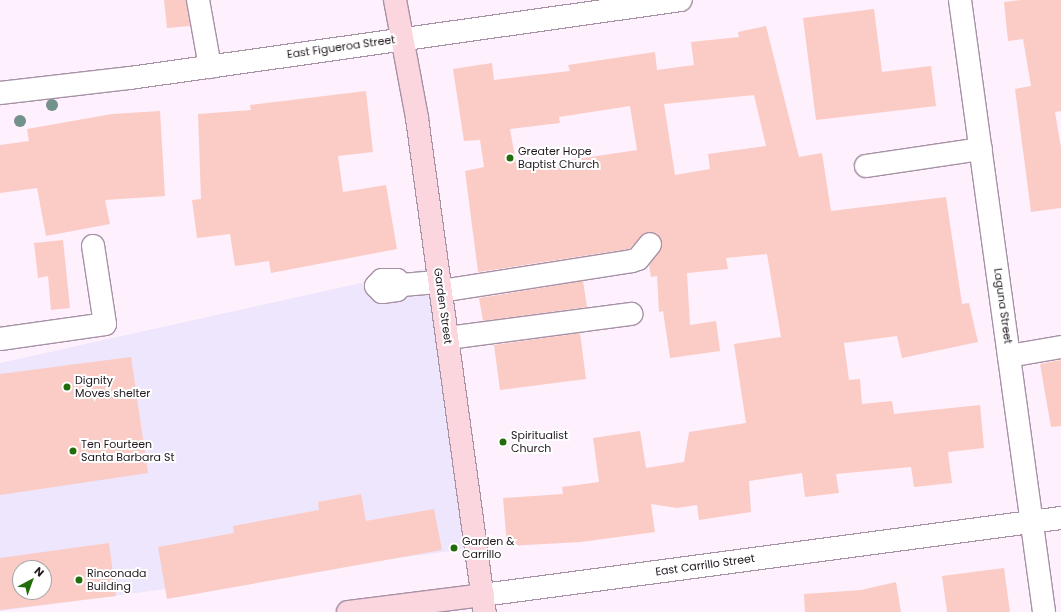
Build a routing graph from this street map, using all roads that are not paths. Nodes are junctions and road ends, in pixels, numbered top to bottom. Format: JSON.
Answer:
{"nodes":[{"id":1,"x":198,"y":0,"type":"edge"},
{"id":2,"x":395,"y":0,"type":"edge"},
{"id":3,"x":681,"y":0,"type":"edge"},
{"id":4,"x":960,"y":0,"type":"edge"},
{"id":5,"x":402,"y":39,"type":"junction"},
{"id":6,"x":210,"y":67,"type":"junction"},
{"id":7,"x":0,"y":93,"type":"edge"},
{"id":8,"x":981,"y":149,"type":"junction"},
{"id":9,"x":866,"y":166,"type":"dead end"},
{"id":10,"x":650,"y":244,"type":"dead end"},
{"id":11,"x":93,"y":246,"type":"dead end"},
{"id":12,"x":402,"y":285,"type":"dead end"},
{"id":13,"x":441,"y":286,"type":"junction"},
{"id":14,"x":631,"y":314,"type":"dead end"},
{"id":15,"x":448,"y":338,"type":"junction"},
{"id":16,"x":0,"y":339,"type":"edge"},
{"id":17,"x":1061,"y":347,"type":"edge"},
{"id":18,"x":1009,"y":356,"type":"junction"},
{"id":19,"x":1061,"y":518,"type":"edge"},
{"id":20,"x":1032,"y":522,"type":"junction"},
{"id":21,"x":484,"y":603,"type":"edge"},
{"id":22,"x":348,"y":612,"type":"edge"},
{"id":23,"x":1044,"y":612,"type":"edge"}],
"edges":[{"from":1,"to":6,"type":"street"},
{"from":2,"to":5,"type":"main road","name":"Garden Street"},
{"from":3,"to":5,"type":"street","name":"East Figueroa Street"},
{"from":4,"to":8,"type":"street","name":"Laguna Street"},
{"from":5,"to":6,"type":"street","name":"East Figueroa Street"},
{"from":5,"to":13,"type":"main road","name":"Garden Street"},
{"from":6,"to":7,"type":"street","name":"East Figueroa Street"},
{"from":8,"to":9,"type":"street"},
{"from":8,"to":18,"type":"street","name":"Laguna Street"},
{"from":10,"to":13,"type":"street"},
{"from":11,"to":16,"type":"street"},
{"from":12,"to":13,"type":"street"},
{"from":13,"to":15,"type":"main road","name":"Garden Street"},
{"from":14,"to":15,"type":"street"},
{"from":15,"to":21,"type":"main road","name":"Garden Street"},
{"from":17,"to":18,"type":"street"},
{"from":18,"to":20,"type":"street","name":"Laguna Street"},
{"from":19,"to":20,"type":"street","name":"East Carrillo Street"},
{"from":20,"to":21,"type":"street","name":"East Carrillo Street"},
{"from":20,"to":23,"type":"street","name":"Laguna Street"},
{"from":21,"to":22,"type":"main road","name":"East Carrillo Street"}]}
